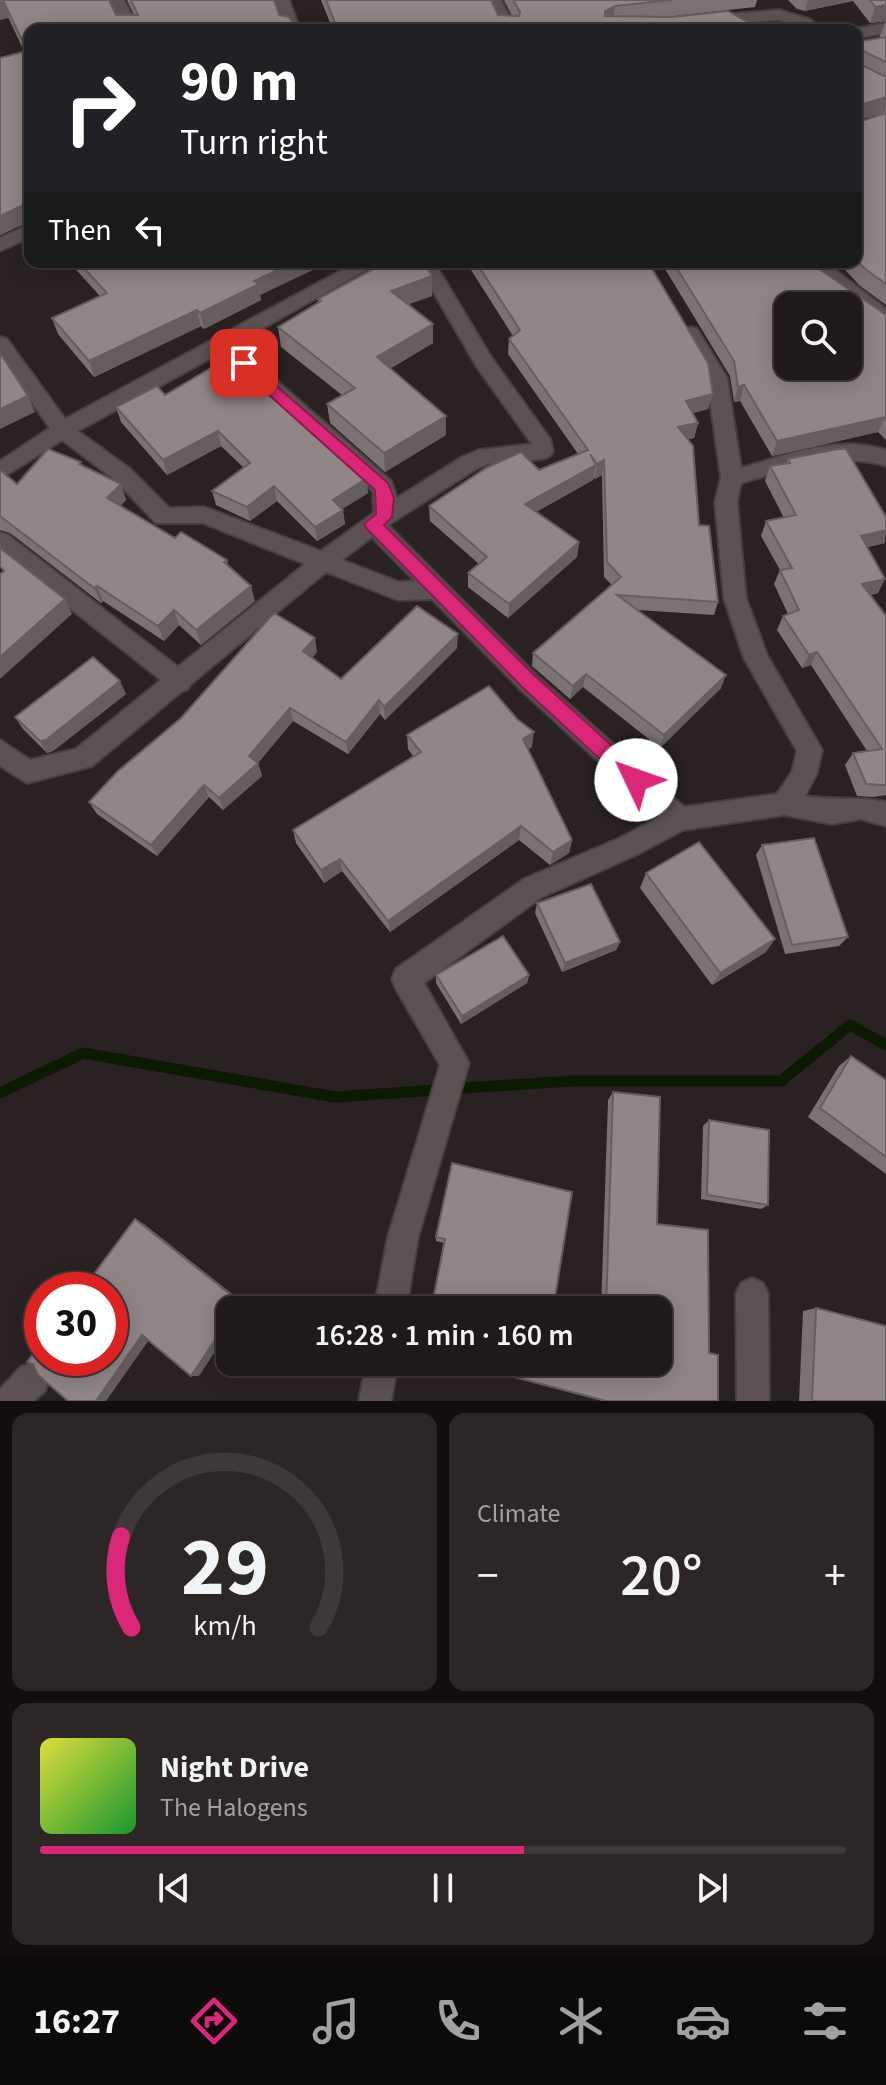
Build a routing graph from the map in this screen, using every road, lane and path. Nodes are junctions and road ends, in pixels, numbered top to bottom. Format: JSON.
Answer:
{"nodes":[{"id":1,"x":116,"y":0,"type":"edge"},
{"id":2,"x":281,"y":0,"type":"edge"},
{"id":3,"x":493,"y":0,"type":"edge"},
{"id":4,"x":757,"y":0,"type":"edge"},
{"id":5,"x":770,"y":15,"type":"junction"},
{"id":6,"x":128,"y":24,"type":"edge"},
{"id":7,"x":290,"y":24,"type":"edge"},
{"id":8,"x":505,"y":24,"type":"edge"},
{"id":9,"x":709,"y":24,"type":"edge"},
{"id":10,"x":808,"y":24,"type":"edge"},
{"id":11,"x":886,"y":28,"type":"edge"},
{"id":12,"x":862,"y":32,"type":"edge"},
{"id":13,"x":24,"y":233,"type":"edge"},
{"id":14,"x":0,"y":245,"type":"edge"},
{"id":15,"x":360,"y":268,"type":"edge"},
{"id":16,"x":429,"y":268,"type":"edge"},
{"id":17,"x":821,"y":268,"type":"edge"},
{"id":18,"x":678,"y":314,"type":"edge"},
{"id":19,"x":886,"y":319,"type":"edge"},
{"id":20,"x":0,"y":344,"type":"edge"},
{"id":21,"x":223,"y":344,"type":"junction"},
{"id":22,"x":62,"y":430,"type":"junction"},
{"id":23,"x":886,"y":458,"type":"edge"},
{"id":24,"x":0,"y":471,"type":"edge"},
{"id":25,"x":732,"y":478,"type":"junction"},
{"id":26,"x":378,"y":521,"type":"junction"},
{"id":27,"x":0,"y":541,"type":"edge"},
{"id":28,"x":324,"y":561,"type":"junction"},
{"id":29,"x":438,"y":590,"type":"junction"},
{"id":30,"x":180,"y":682,"type":"junction"},
{"id":31,"x":3,"y":757,"type":"edge"},
{"id":32,"x":784,"y":804,"type":"junction"},
{"id":33,"x":886,"y":814,"type":"edge"},
{"id":34,"x":679,"y":819,"type":"junction"},
{"id":35,"x":752,"y":1294,"type":"dead end"},
{"id":36,"x":392,"y":1296,"type":"edge"},
{"id":37,"x":379,"y":1376,"type":"edge"},
{"id":38,"x":375,"y":1401,"type":"edge"},
{"id":39,"x":753,"y":1401,"type":"edge"}],
"edges":[{"from":1,"to":6,"type":"street"},
{"from":2,"to":7,"type":"street"},
{"from":3,"to":8,"type":"street"},
{"from":4,"to":5,"type":"street"},
{"from":5,"to":9,"type":"street"},
{"from":5,"to":10,"type":"street"},
{"from":11,"to":12,"type":"street"},
{"from":13,"to":14,"type":"street"},
{"from":15,"to":21,"type":"street"},
{"from":16,"to":26,"type":"street"},
{"from":17,"to":19,"type":"street"},
{"from":18,"to":25,"type":"street"},
{"from":20,"to":22,"type":"street"},
{"from":21,"to":22,"type":"street"},
{"from":21,"to":26,"type":"street"},
{"from":22,"to":24,"type":"street"},
{"from":22,"to":28,"type":"street"},
{"from":23,"to":25,"type":"street"},
{"from":25,"to":32,"type":"street"},
{"from":26,"to":28,"type":"street"},
{"from":26,"to":29,"type":"street"},
{"from":27,"to":30,"type":"street"},
{"from":28,"to":29,"type":"street"},
{"from":28,"to":30,"type":"street"},
{"from":29,"to":34,"type":"street"},
{"from":30,"to":31,"type":"street"},
{"from":32,"to":33,"type":"street"},
{"from":32,"to":34,"type":"street"},
{"from":34,"to":36,"type":"street"},
{"from":35,"to":39,"type":"street"},
{"from":37,"to":38,"type":"street"}]}
